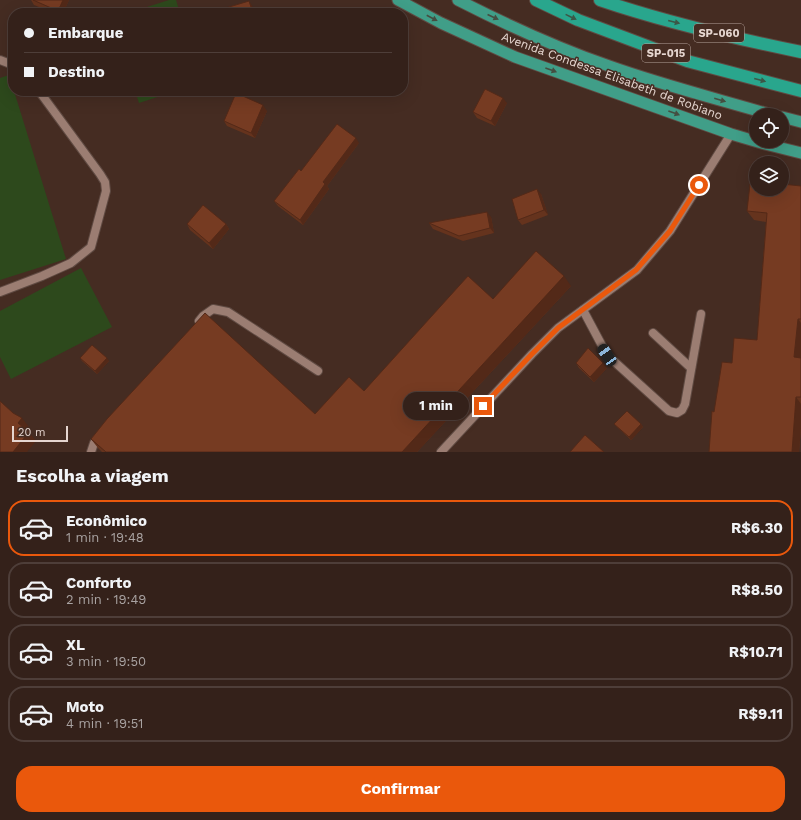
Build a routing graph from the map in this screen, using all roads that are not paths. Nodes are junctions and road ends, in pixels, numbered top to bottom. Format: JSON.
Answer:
{"nodes":[{"id":1,"x":398,"y":0,"type":"edge"},
{"id":2,"x":458,"y":0,"type":"edge"},
{"id":3,"x":536,"y":0,"type":"edge"},
{"id":4,"x":600,"y":0,"type":"edge"},
{"id":5,"x":801,"y":52,"type":"edge"},
{"id":6,"x":801,"y":91,"type":"edge"},
{"id":7,"x":43,"y":96,"type":"edge"},
{"id":8,"x":749,"y":108,"type":"edge"},
{"id":9,"x":789,"y":119,"type":"edge"},
{"id":10,"x":801,"y":122,"type":"edge"},
{"id":11,"x":731,"y":134,"type":"junction"},
{"id":12,"x":801,"y":153,"type":"edge"},
{"id":13,"x":0,"y":292,"type":"edge"},
{"id":14,"x":583,"y":310,"type":"junction"},
{"id":15,"x":701,"y":314,"type":"dead end"},
{"id":16,"x":193,"y":328,"type":"edge"},
{"id":17,"x":653,"y":333,"type":"dead end"},
{"id":18,"x":691,"y":368,"type":"junction"},
{"id":19,"x":318,"y":371,"type":"dead end"},
{"id":20,"x":106,"y":430,"type":"edge"},
{"id":21,"x":91,"y":452,"type":"edge"},
{"id":22,"x":441,"y":452,"type":"edge"}],
"edges":[{"from":1,"to":11,"type":"highway","name":"Avenida Condessa Elisabeth de Robiano","one_way":true},
{"from":2,"to":8,"type":"highway","one_way":true},
{"from":3,"to":6,"type":"highway","number":"SP-015","one_way":true},
{"from":4,"to":5,"type":"highway","number":"SP-060","one_way":true},
{"from":7,"to":13,"type":"lane"},
{"from":9,"to":10,"type":"highway"},
{"from":11,"to":12,"type":"highway","name":"Avenida Condessa Elisabeth de Robiano"},
{"from":11,"to":14,"type":"lane"},
{"from":14,"to":18,"type":"lane"},
{"from":14,"to":22,"type":"lane"},
{"from":15,"to":18,"type":"lane"},
{"from":16,"to":19,"type":"lane"},
{"from":17,"to":18,"type":"lane"},
{"from":20,"to":21,"type":"lane"}]}
